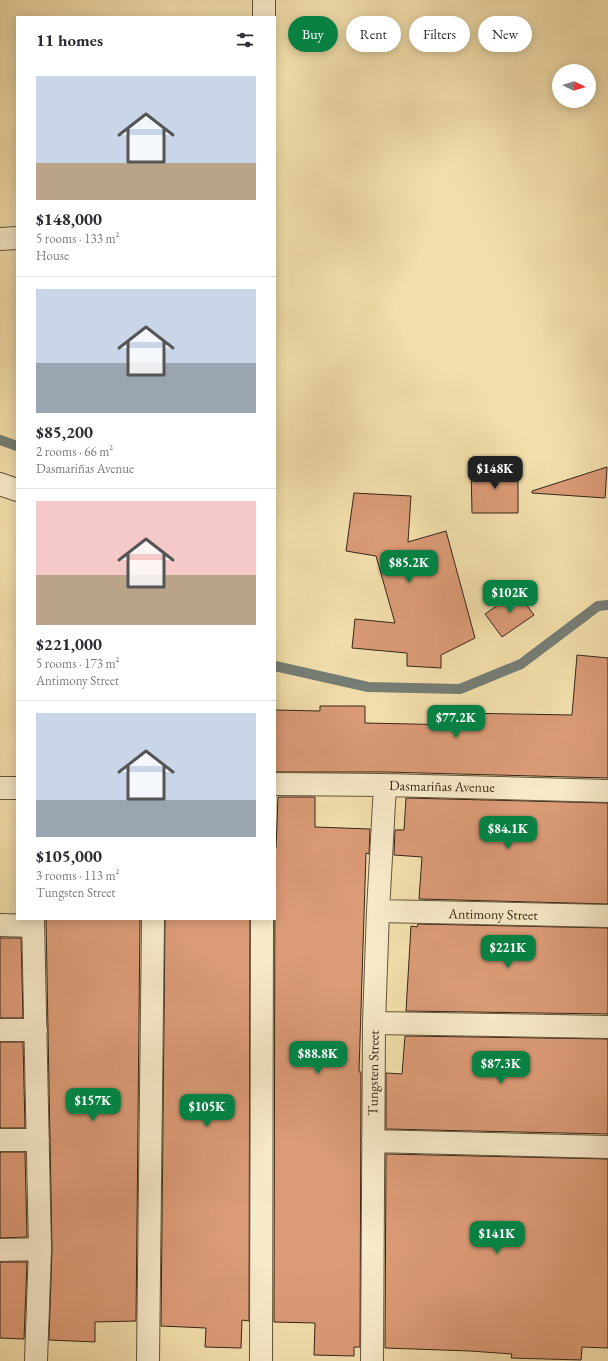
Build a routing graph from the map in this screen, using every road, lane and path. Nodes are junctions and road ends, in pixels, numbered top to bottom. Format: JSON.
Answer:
{"nodes":[{"id":1,"x":264,"y":0,"type":"edge"},
{"id":2,"x":264,"y":16,"type":"edge"},
{"id":3,"x":16,"y":238,"type":"edge"},
{"id":4,"x":0,"y":239,"type":"edge"},
{"id":5,"x":0,"y":484,"type":"edge"},
{"id":6,"x":16,"y":490,"type":"edge"},
{"id":7,"x":276,"y":784,"type":"edge"},
{"id":8,"x":385,"y":785,"type":"junction"},
{"id":9,"x":0,"y":788,"type":"edge"},
{"id":10,"x":16,"y":788,"type":"edge"},
{"id":11,"x":608,"y":790,"type":"edge"},
{"id":12,"x":378,"y":911,"type":"junction"},
{"id":13,"x":608,"y":916,"type":"edge"},
{"id":14,"x":153,"y":920,"type":"edge"},
{"id":15,"x":262,"y":920,"type":"edge"},
{"id":16,"x":33,"y":923,"type":"edge"},
{"id":17,"x":0,"y":925,"type":"edge"},
{"id":18,"x":374,"y":1023,"type":"junction"},
{"id":19,"x":608,"y":1027,"type":"edge"},
{"id":20,"x":0,"y":1030,"type":"edge"},
{"id":21,"x":36,"y":1030,"type":"junction"},
{"id":22,"x":0,"y":1140,"type":"edge"},
{"id":23,"x":38,"y":1140,"type":"junction"},
{"id":24,"x":373,"y":1141,"type":"junction"},
{"id":25,"x":608,"y":1147,"type":"edge"},
{"id":26,"x":40,"y":1249,"type":"junction"},
{"id":27,"x":0,"y":1250,"type":"edge"},
{"id":28,"x":36,"y":1361,"type":"edge"},
{"id":29,"x":148,"y":1361,"type":"edge"},
{"id":30,"x":262,"y":1361,"type":"edge"},
{"id":31,"x":372,"y":1361,"type":"edge"}],
"edges":[{"from":1,"to":2,"type":"street"},
{"from":3,"to":4,"type":"street"},
{"from":5,"to":6,"type":"street"},
{"from":7,"to":8,"type":"street","name":"Dasmariñas Avenue"},
{"from":8,"to":11,"type":"street","name":"Dasmariñas Avenue"},
{"from":8,"to":12,"type":"street","name":"Tungsten Street"},
{"from":9,"to":10,"type":"street"},
{"from":12,"to":13,"type":"street","name":"Antimony Street"},
{"from":12,"to":18,"type":"street","name":"Tungsten Street"},
{"from":14,"to":29,"type":"street"},
{"from":15,"to":30,"type":"street"},
{"from":16,"to":17,"type":"street"},
{"from":16,"to":21,"type":"street"},
{"from":18,"to":19,"type":"street"},
{"from":18,"to":24,"type":"street","name":"Tungsten Street"},
{"from":20,"to":21,"type":"street"},
{"from":21,"to":23,"type":"street"},
{"from":22,"to":23,"type":"street"},
{"from":23,"to":26,"type":"street"},
{"from":24,"to":25,"type":"street"},
{"from":24,"to":31,"type":"street","name":"Tungsten Street"},
{"from":26,"to":27,"type":"street"},
{"from":26,"to":28,"type":"street"}]}
